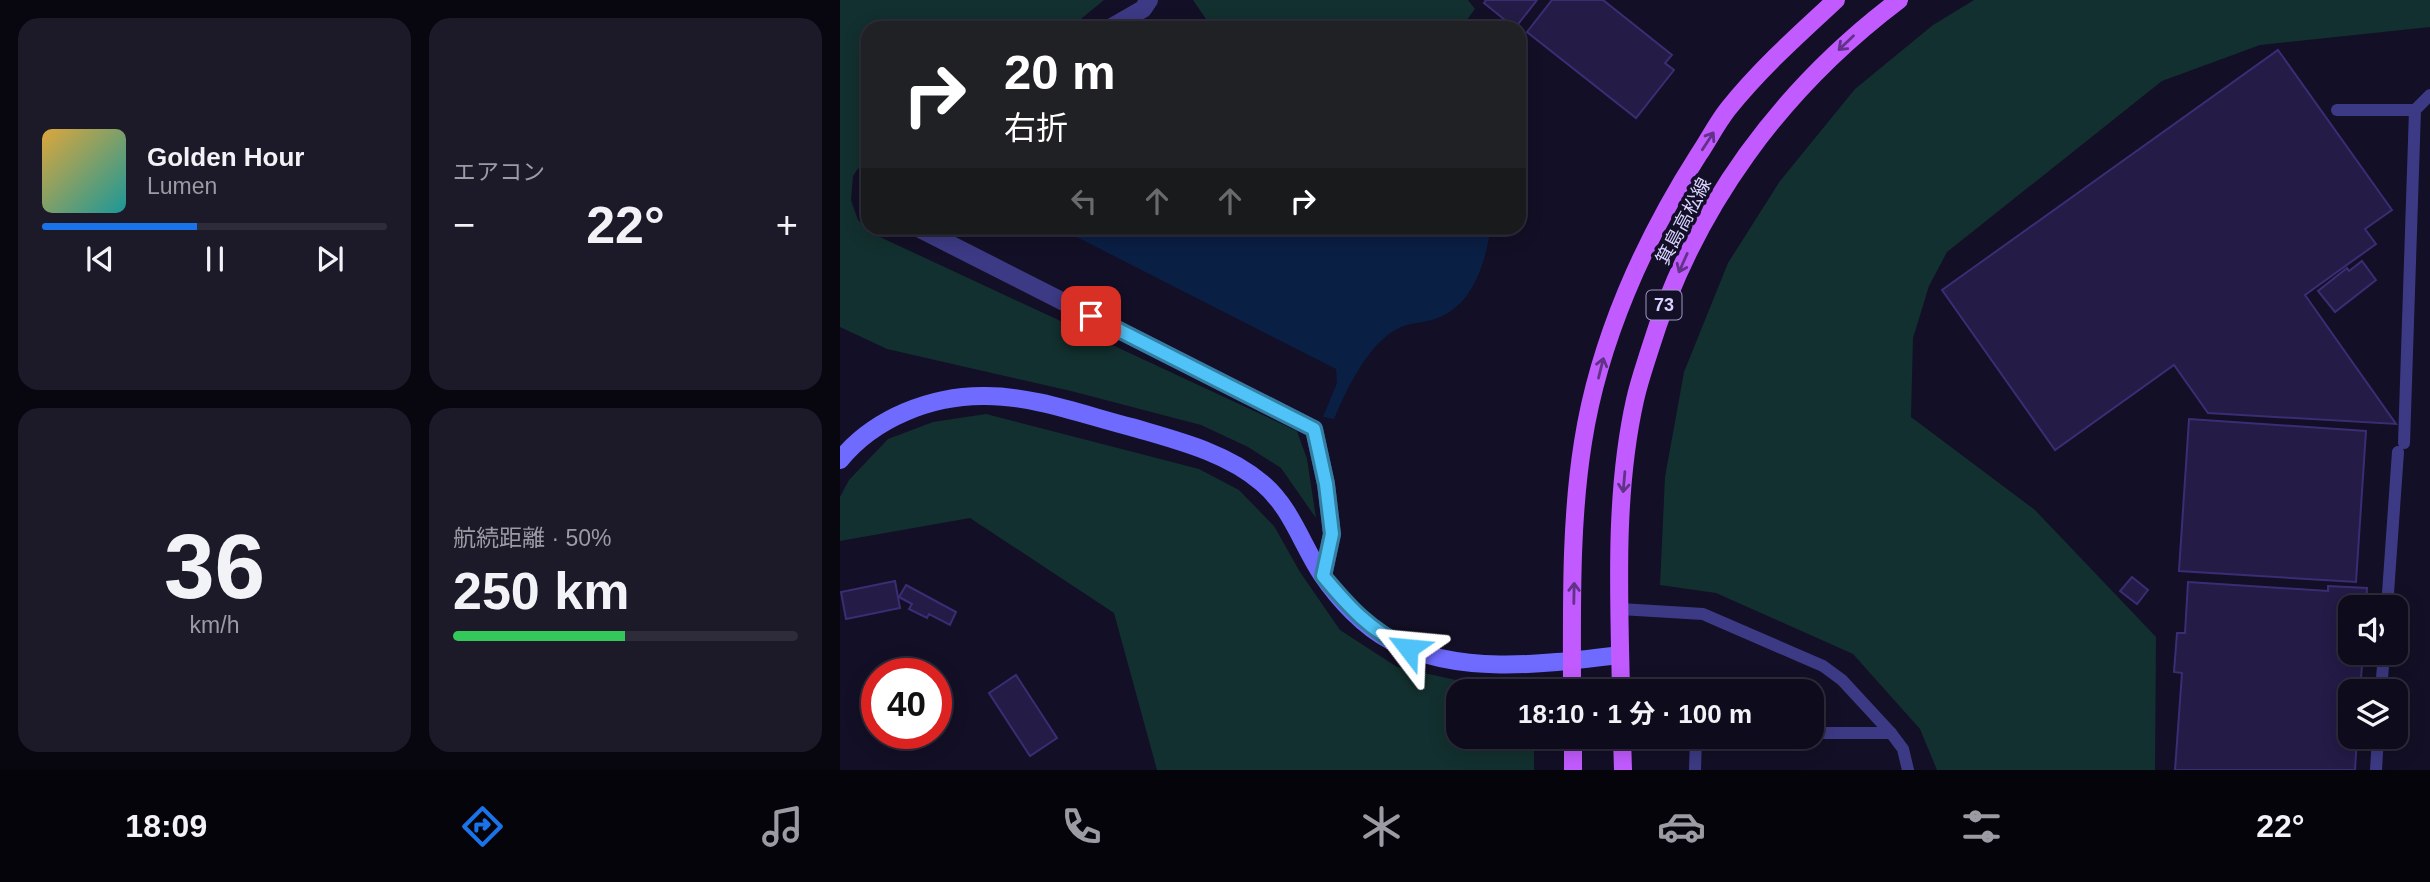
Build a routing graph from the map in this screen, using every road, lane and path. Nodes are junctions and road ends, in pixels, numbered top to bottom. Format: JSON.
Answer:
{"nodes":[{"id":1,"x":1149,"y":0,"type":"edge"},
{"id":2,"x":1836,"y":0,"type":"edge"},
{"id":3,"x":1899,"y":0,"type":"edge"},
{"id":4,"x":1122,"y":21,"type":"edge"},
{"id":5,"x":2430,"y":95,"type":"edge"},
{"id":6,"x":2337,"y":110,"type":"dead end"},
{"id":7,"x":2415,"y":110,"type":"junction"},
{"id":8,"x":932,"y":235,"type":"edge"},
{"id":9,"x":840,"y":460,"type":"edge"},
{"id":10,"x":1323,"y":576,"type":"junction"},
{"id":11,"x":2388,"y":595,"type":"edge"},
{"id":12,"x":1620,"y":609,"type":"junction"},
{"id":13,"x":1620,"y":655,"type":"junction"},
{"id":14,"x":1572,"y":661,"type":"junction"},
{"id":15,"x":1572,"y":679,"type":"edge"},
{"id":16,"x":1621,"y":679,"type":"edge"},
{"id":17,"x":1824,"y":733,"type":"edge"},
{"id":18,"x":1891,"y":733,"type":"junction"},
{"id":19,"x":1573,"y":749,"type":"edge"},
{"id":20,"x":1622,"y":749,"type":"edge"},
{"id":21,"x":1696,"y":749,"type":"edge"},
{"id":22,"x":2377,"y":749,"type":"edge"},
{"id":23,"x":1573,"y":770,"type":"edge"},
{"id":24,"x":1623,"y":770,"type":"edge"},
{"id":25,"x":1695,"y":770,"type":"edge"},
{"id":26,"x":1908,"y":770,"type":"edge"},
{"id":27,"x":2376,"y":770,"type":"edge"}],
"edges":[{"from":1,"to":4,"type":"street"},
{"from":14,"to":2,"type":"main road","name":"箕島高松線","number":"73","one_way":true},
{"from":3,"to":12,"type":"main road","name":"箕島高松線","number":"73","one_way":true},
{"from":5,"to":7,"type":"lane"},
{"from":6,"to":7,"type":"lane"},
{"from":7,"to":11,"type":"lane"},
{"from":8,"to":10,"type":"street"},
{"from":9,"to":10,"type":"street"},
{"from":10,"to":14,"type":"street"},
{"from":12,"to":13,"type":"main road","name":"箕島高松線","number":"73"},
{"from":12,"to":18,"type":"lane"},
{"from":13,"to":14,"type":"street"},
{"from":13,"to":16,"type":"main road","name":"箕島高松線","number":"73"},
{"from":14,"to":15,"type":"main road","name":"箕島高松線","number":"73"},
{"from":17,"to":18,"type":"lane"},
{"from":18,"to":26,"type":"lane"},
{"from":19,"to":23,"type":"main road"},
{"from":20,"to":24,"type":"main road"},
{"from":21,"to":25,"type":"lane"},
{"from":22,"to":27,"type":"lane"}]}
